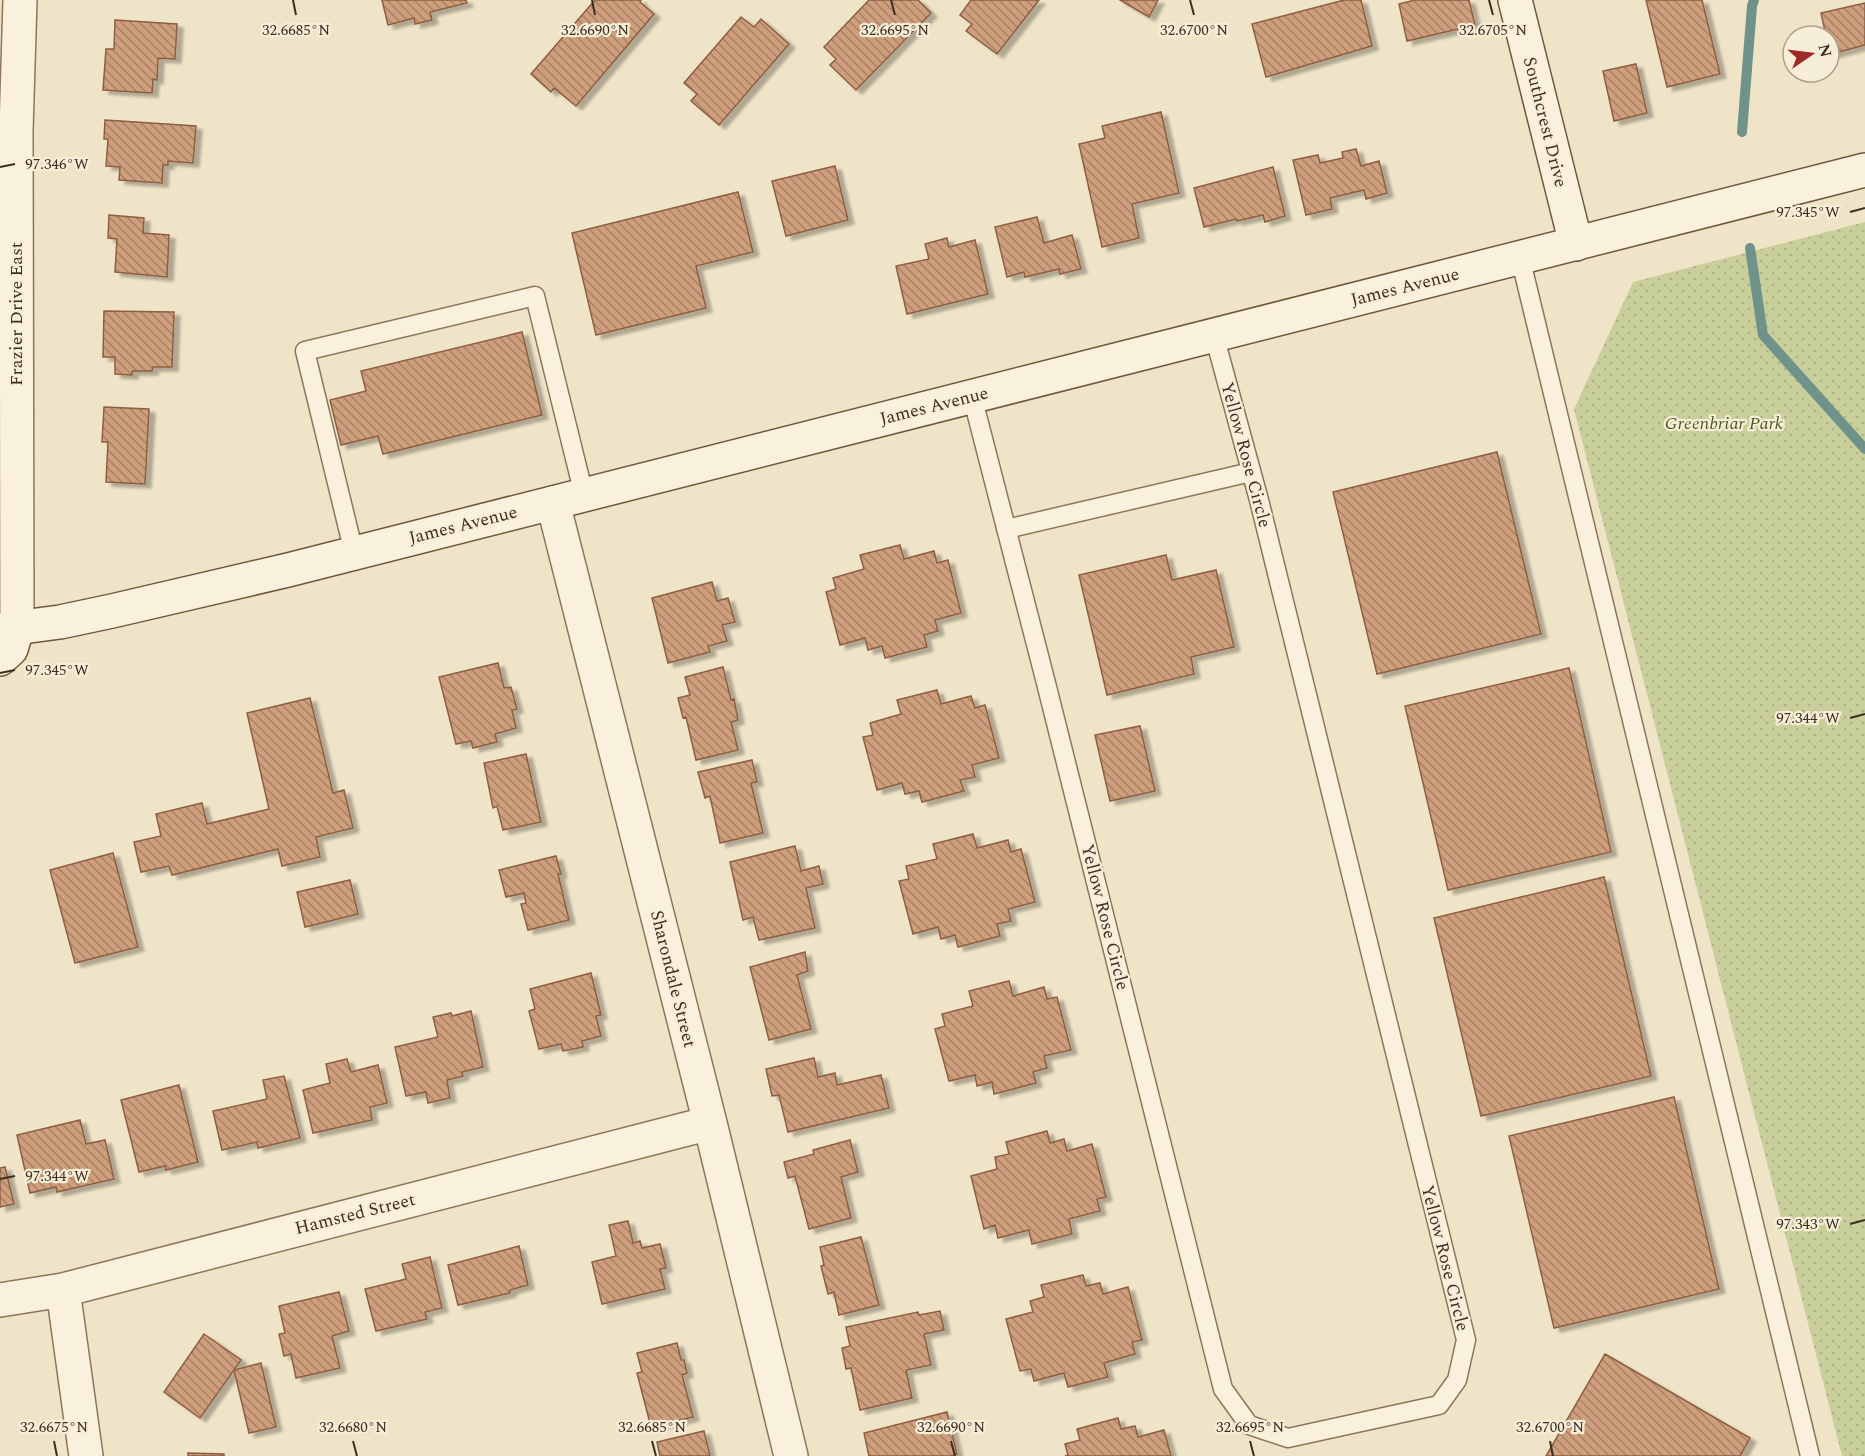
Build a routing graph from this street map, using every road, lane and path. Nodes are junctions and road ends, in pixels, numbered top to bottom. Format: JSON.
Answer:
{"nodes":[{"id":1,"x":20,"y":0,"type":"edge"},
{"id":2,"x":1515,"y":0,"type":"edge"},
{"id":3,"x":8,"y":129,"type":"edge"},
{"id":4,"x":1865,"y":170,"type":"edge"},
{"id":5,"x":1576,"y":244,"type":"junction"},
{"id":6,"x":1520,"y":257,"type":"junction"},
{"id":7,"x":1214,"y":335,"type":"junction"},
{"id":8,"x":972,"y":396,"type":"junction"},
{"id":9,"x":1251,"y":472,"type":"junction"},
{"id":10,"x":568,"y":499,"type":"junction"},
{"id":11,"x":1006,"y":529,"type":"junction"},
{"id":12,"x":354,"y":553,"type":"junction"},
{"id":13,"x":8,"y":629,"type":"edge"},
{"id":14,"x":0,"y":659,"type":"edge"},
{"id":15,"x":710,"y":1123,"type":"junction"},
{"id":16,"x":63,"y":1290,"type":"junction"},
{"id":17,"x":0,"y":1300,"type":"edge"},
{"id":18,"x":86,"y":1456,"type":"edge"},
{"id":19,"x":791,"y":1456,"type":"edge"},
{"id":20,"x":1810,"y":1456,"type":"edge"}],
"edges":[{"from":1,"to":3,"type":"street","name":"Frazier Drive East"},
{"from":2,"to":5,"type":"street","name":"Southcrest Drive"},
{"from":3,"to":13,"type":"street","name":"Frazier Drive East"},
{"from":4,"to":5,"type":"street","name":"James Avenue"},
{"from":5,"to":6,"type":"street","name":"James Avenue"},
{"from":6,"to":7,"type":"street","name":"James Avenue"},
{"from":6,"to":20,"type":"lane"},
{"from":7,"to":8,"type":"street","name":"James Avenue"},
{"from":7,"to":9,"type":"lane","name":"Yellow Rose Circle"},
{"from":8,"to":10,"type":"street","name":"James Avenue"},
{"from":8,"to":11,"type":"lane","name":"Yellow Rose Circle"},
{"from":9,"to":11,"type":"lane"},
{"from":9,"to":11,"type":"lane","name":"Yellow Rose Circle"},
{"from":10,"to":12,"type":"street","name":"James Avenue"},
{"from":10,"to":12,"type":"lane"},
{"from":10,"to":15,"type":"street","name":"Sharondale Street"},
{"from":12,"to":13,"type":"street","name":"James Avenue"},
{"from":13,"to":14,"type":"street"},
{"from":15,"to":16,"type":"street","name":"Hamsted Street"},
{"from":15,"to":19,"type":"street","name":"Sharondale Street"},
{"from":16,"to":17,"type":"street","name":"Hamsted Street"},
{"from":16,"to":18,"type":"street"}]}
